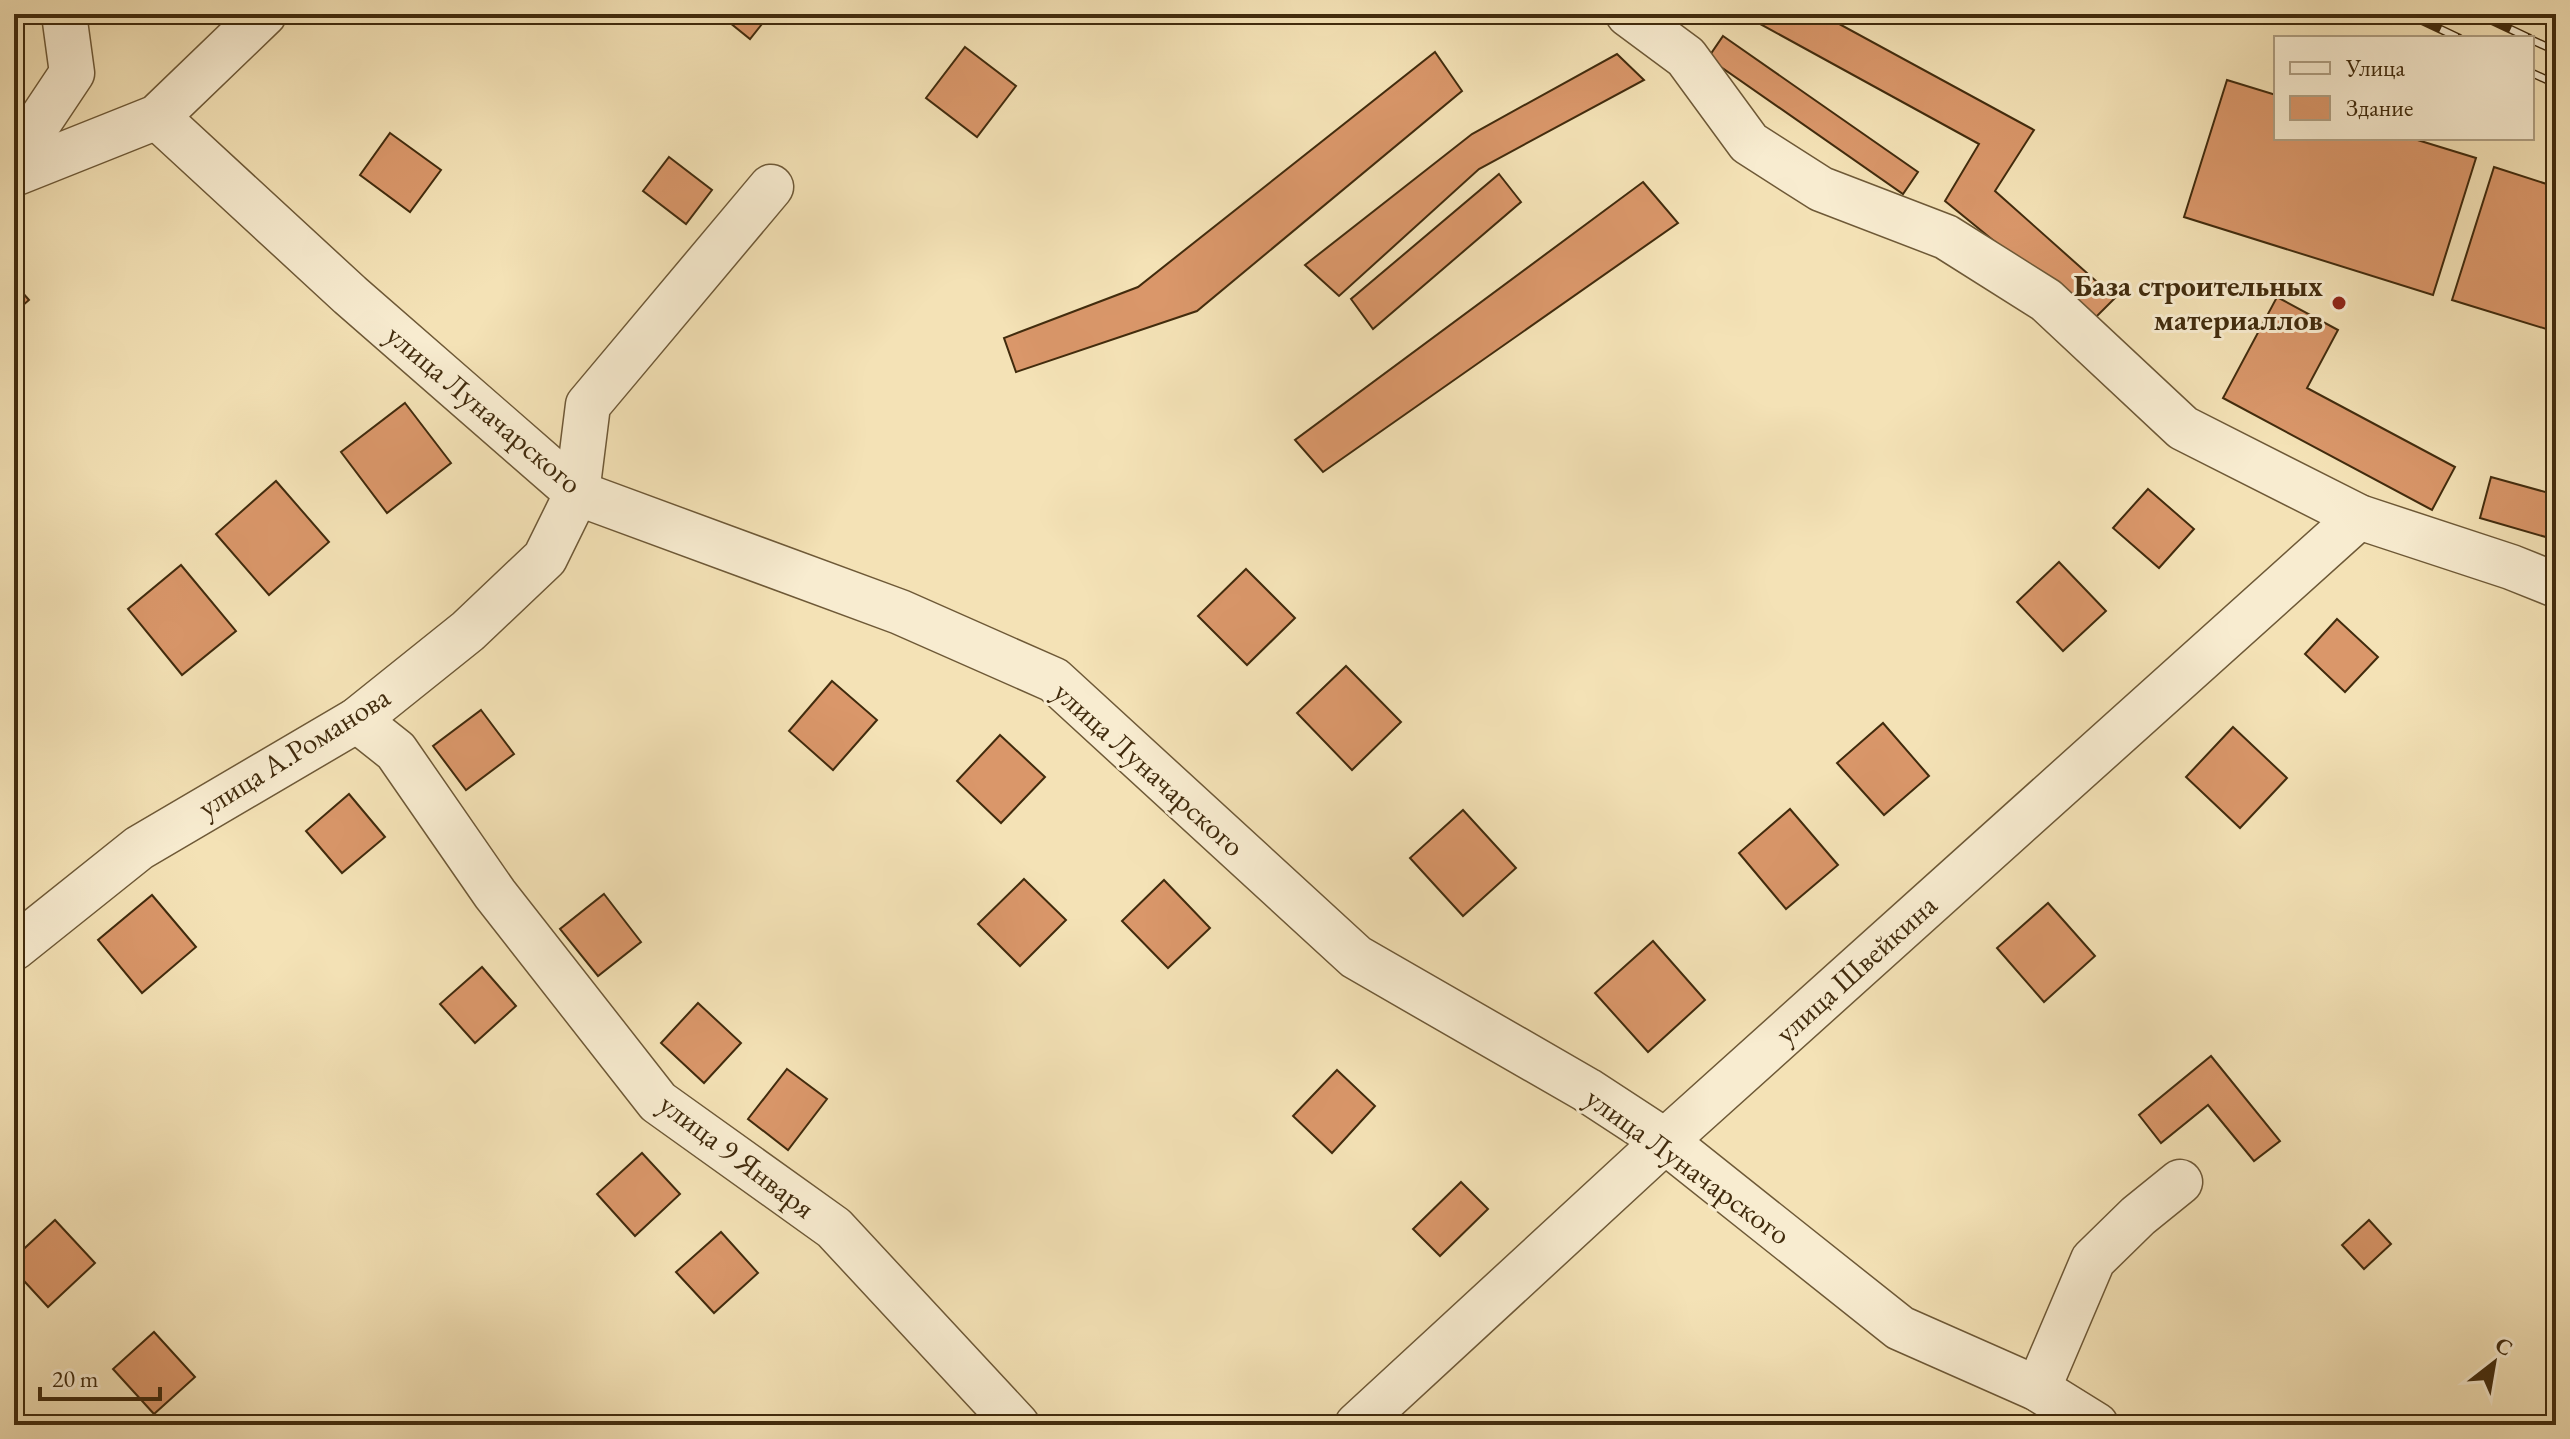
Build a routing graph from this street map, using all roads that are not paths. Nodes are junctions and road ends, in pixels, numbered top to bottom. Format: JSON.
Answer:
{"nodes":[{"id":1,"x":64,"y":14,"type":"edge"},
{"id":2,"x":264,"y":14,"type":"edge"},
{"id":3,"x":1628,"y":14,"type":"edge"},
{"id":4,"x":157,"y":117,"type":"junction"},
{"id":5,"x":14,"y":160,"type":"edge"},
{"id":6,"x":14,"y":174,"type":"edge"},
{"id":7,"x":771,"y":187,"type":"dead end"},
{"id":8,"x":577,"y":493,"type":"junction"},
{"id":9,"x":2359,"y":517,"type":"junction"},
{"id":10,"x":2556,"y":585,"type":"edge"},
{"id":11,"x":357,"y":720,"type":"junction"},
{"id":12,"x":14,"y":948,"type":"edge"},
{"id":13,"x":1665,"y":1141,"type":"junction"},
{"id":14,"x":2180,"y":1182,"type":"dead end"},
{"id":15,"x":2038,"y":1389,"type":"junction"},
{"id":16,"x":1017,"y":1425,"type":"edge"},
{"id":17,"x":1357,"y":1425,"type":"edge"},
{"id":18,"x":2096,"y":1425,"type":"edge"}],
"edges":[{"from":1,"to":5,"type":"street"},
{"from":2,"to":4,"type":"street"},
{"from":3,"to":9,"type":"street"},
{"from":4,"to":6,"type":"street"},
{"from":4,"to":8,"type":"street","name":"улица Луначарского"},
{"from":7,"to":8,"type":"street","name":"улица А.Романова"},
{"from":8,"to":11,"type":"street","name":"улица А.Романова"},
{"from":8,"to":13,"type":"street","name":"улица Луначарского"},
{"from":9,"to":10,"type":"street"},
{"from":9,"to":13,"type":"street","name":"улица Швейкина"},
{"from":11,"to":12,"type":"street","name":"улица А.Романова"},
{"from":11,"to":16,"type":"street","name":"улица 9 Января"},
{"from":13,"to":15,"type":"street","name":"улица Луначарского"},
{"from":13,"to":17,"type":"street","name":"улица Швейкина"},
{"from":14,"to":15,"type":"street"},
{"from":15,"to":18,"type":"street","name":"улица Луначарского"}]}
